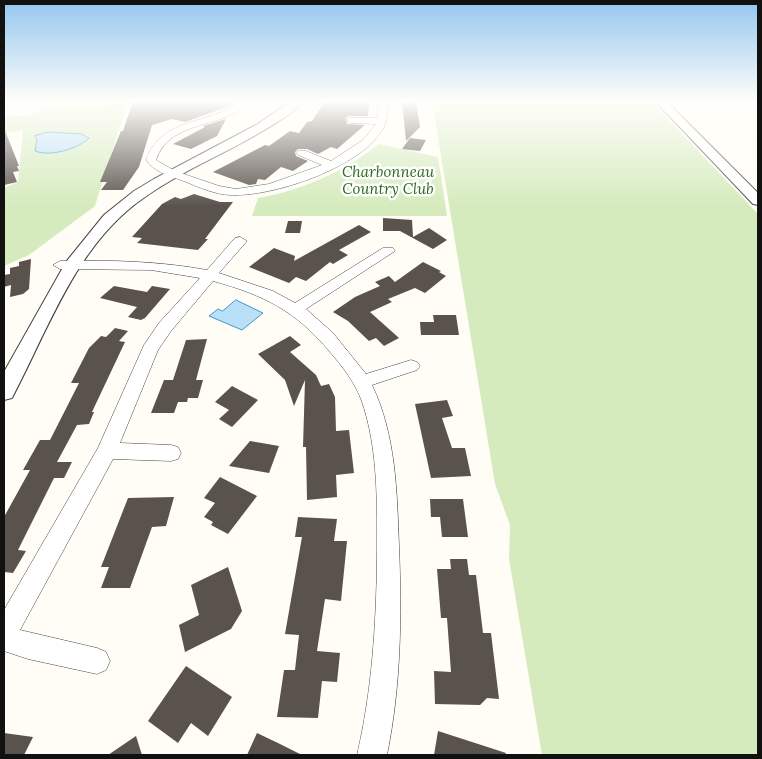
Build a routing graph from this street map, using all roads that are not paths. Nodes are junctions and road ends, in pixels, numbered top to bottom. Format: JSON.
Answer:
{"nodes":[{"id":1,"x":167,"y":136,"type":"edge"},
{"id":2,"x":232,"y":136,"type":"edge"},
{"id":3,"x":241,"y":136,"type":"edge"},
{"id":4,"x":372,"y":136,"type":"edge"},
{"id":5,"x":695,"y":136,"type":"edge"},
{"id":6,"x":302,"y":153,"type":"dead end"},
{"id":7,"x":330,"y":164,"type":"junction"},
{"id":8,"x":169,"y":172,"type":"junction"},
{"id":9,"x":758,"y":201,"type":"edge"},
{"id":10,"x":240,"y":241,"type":"dead end"},
{"id":11,"x":388,"y":251,"type":"dead end"},
{"id":12,"x":66,"y":265,"type":"junction"},
{"id":13,"x":210,"y":275,"type":"junction"},
{"id":14,"x":296,"y":309,"type":"junction"},
{"id":15,"x":411,"y":366,"type":"dead end"},
{"id":16,"x":4,"y":367,"type":"edge"},
{"id":17,"x":361,"y":382,"type":"junction"},
{"id":18,"x":4,"y":392,"type":"edge"},
{"id":19,"x":107,"y":451,"type":"junction"},
{"id":20,"x":170,"y":453,"type":"dead end"},
{"id":21,"x":4,"y":634,"type":"edge"},
{"id":22,"x":4,"y":638,"type":"edge"},
{"id":23,"x":97,"y":661,"type":"dead end"},
{"id":24,"x":372,"y":755,"type":"edge"}],
"edges":[{"from":1,"to":8,"type":"street"},
{"from":2,"to":8,"type":"street"},
{"from":3,"to":8,"type":"street"},
{"from":4,"to":7,"type":"street"},
{"from":5,"to":9,"type":"street"},
{"from":6,"to":7,"type":"street"},
{"from":7,"to":8,"type":"street"},
{"from":8,"to":12,"type":"street"},
{"from":10,"to":13,"type":"street"},
{"from":11,"to":14,"type":"street"},
{"from":12,"to":13,"type":"street"},
{"from":12,"to":16,"type":"street"},
{"from":12,"to":18,"type":"street"},
{"from":13,"to":14,"type":"street"},
{"from":13,"to":19,"type":"street"},
{"from":14,"to":17,"type":"street"},
{"from":15,"to":17,"type":"street"},
{"from":17,"to":24,"type":"street"},
{"from":19,"to":20,"type":"street"},
{"from":19,"to":21,"type":"street"},
{"from":22,"to":23,"type":"street"}]}
